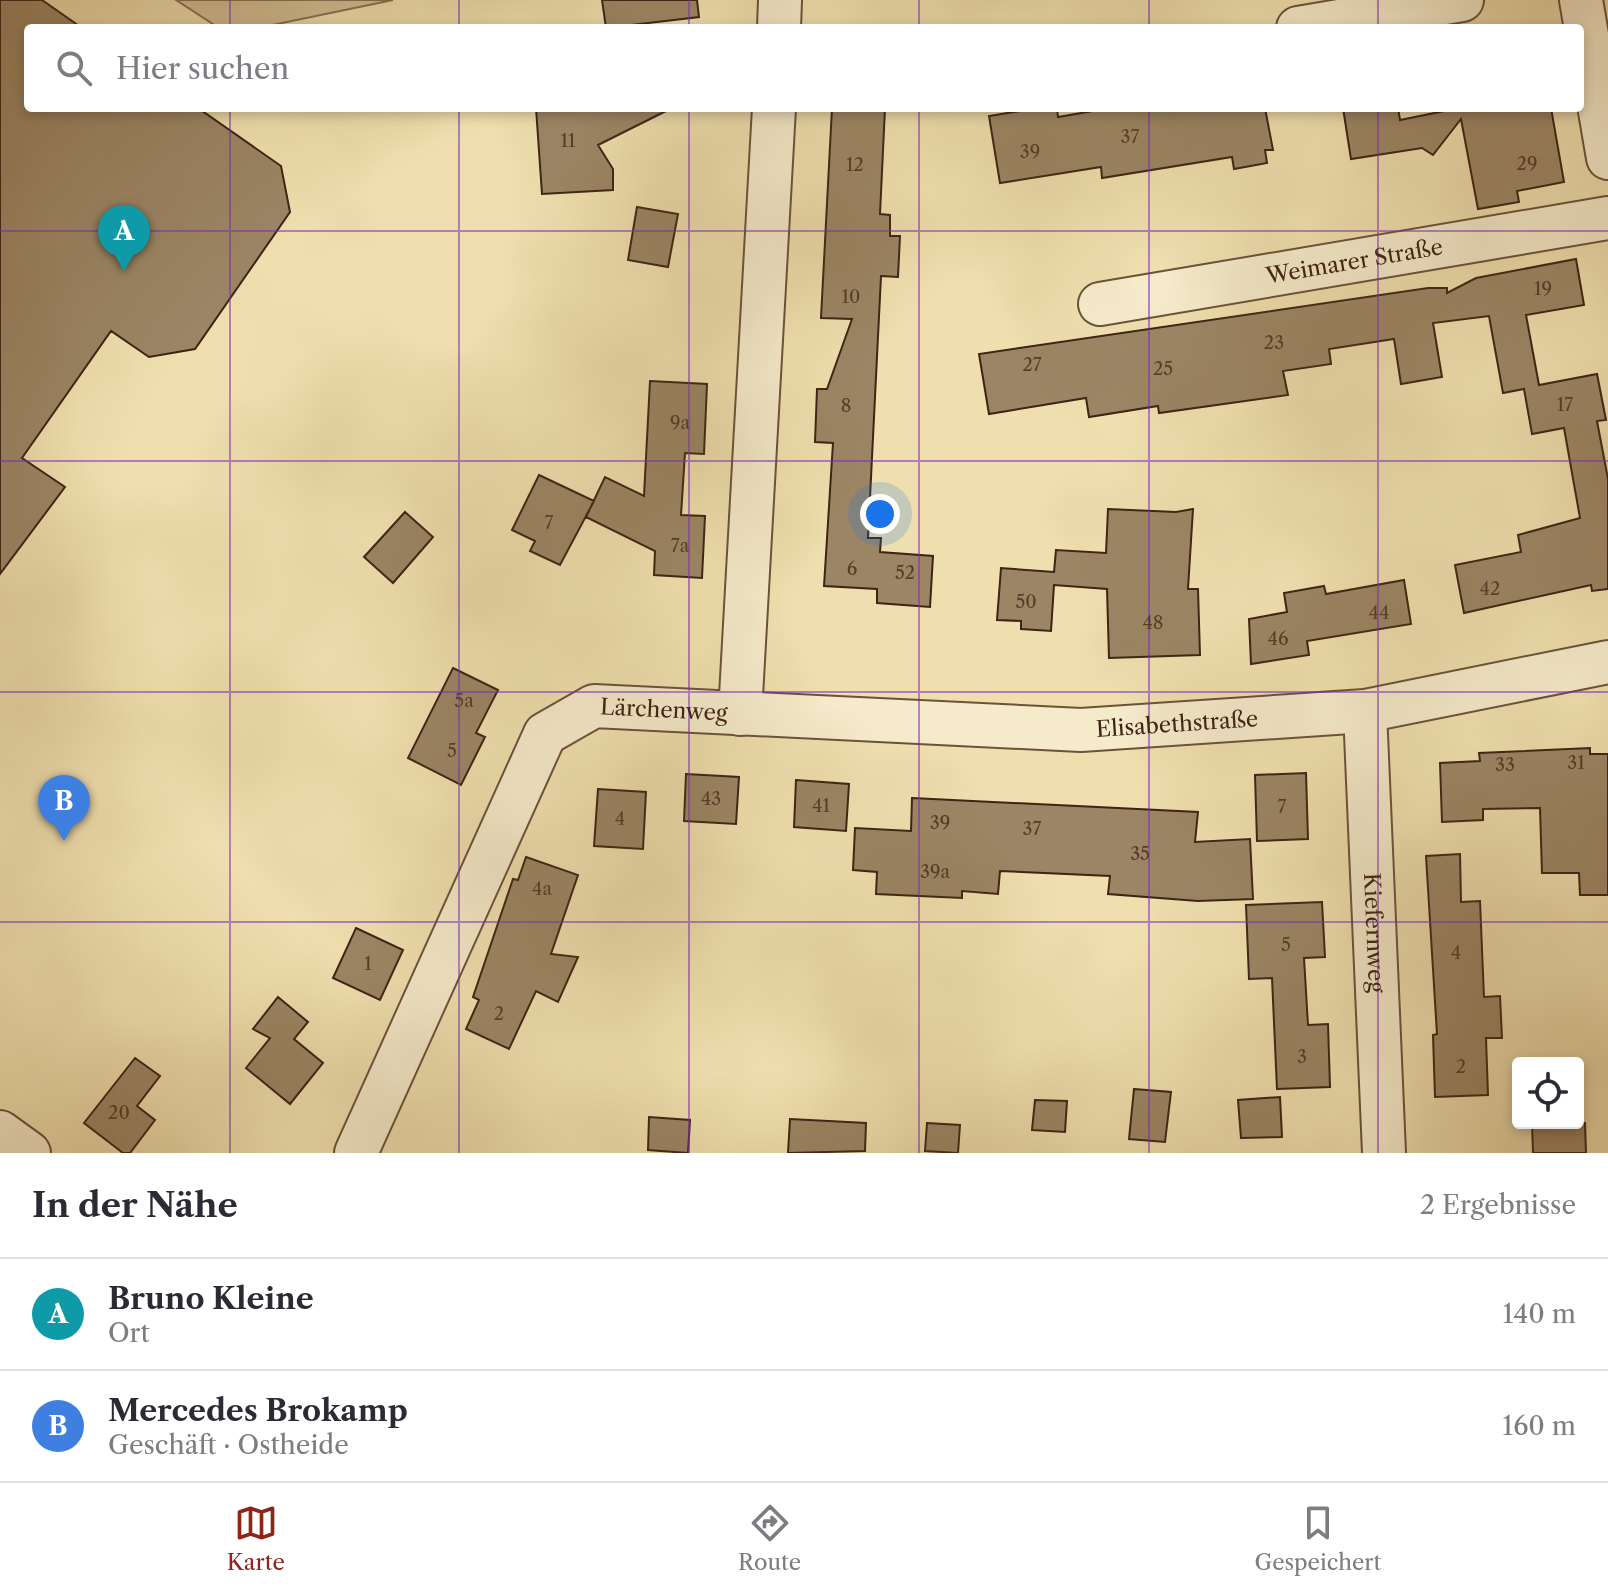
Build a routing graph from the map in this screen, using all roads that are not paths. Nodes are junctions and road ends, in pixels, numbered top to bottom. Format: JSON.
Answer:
{"nodes":[{"id":1,"x":780,"y":0,"type":"edge"},
{"id":2,"x":1462,"y":0,"type":"edge"},
{"id":3,"x":1590,"y":4,"type":"edge"},
{"id":4,"x":779,"y":24,"type":"edge"},
{"id":5,"x":1321,"y":24,"type":"edge"},
{"id":6,"x":774,"y":112,"type":"edge"},
{"id":7,"x":1608,"y":158,"type":"edge"},
{"id":8,"x":1608,"y":218,"type":"edge"},
{"id":9,"x":1100,"y":304,"type":"dead end"},
{"id":10,"x":1608,"y":662,"type":"edge"},
{"id":11,"x":1365,"y":711,"type":"junction"},
{"id":12,"x":740,"y":714,"type":"junction"},
{"id":13,"x":0,"y":1132,"type":"edge"},
{"id":14,"x":29,"y":1153,"type":"edge"},
{"id":15,"x":356,"y":1153,"type":"edge"},
{"id":16,"x":1384,"y":1153,"type":"edge"}],
"edges":[{"from":1,"to":4,"type":"street"},
{"from":2,"to":5,"type":"street"},
{"from":3,"to":7,"type":"street"},
{"from":6,"to":12,"type":"street","name":"Lärchenweg"},
{"from":8,"to":9,"type":"street","name":"Weimarer Straße"},
{"from":10,"to":11,"type":"street","name":"Elisabethstraße"},
{"from":11,"to":12,"type":"street","name":"Elisabethstraße"},
{"from":11,"to":16,"type":"street","name":"Kiefernweg"},
{"from":12,"to":15,"type":"street","name":"Lärchenweg"},
{"from":13,"to":14,"type":"street"}]}
